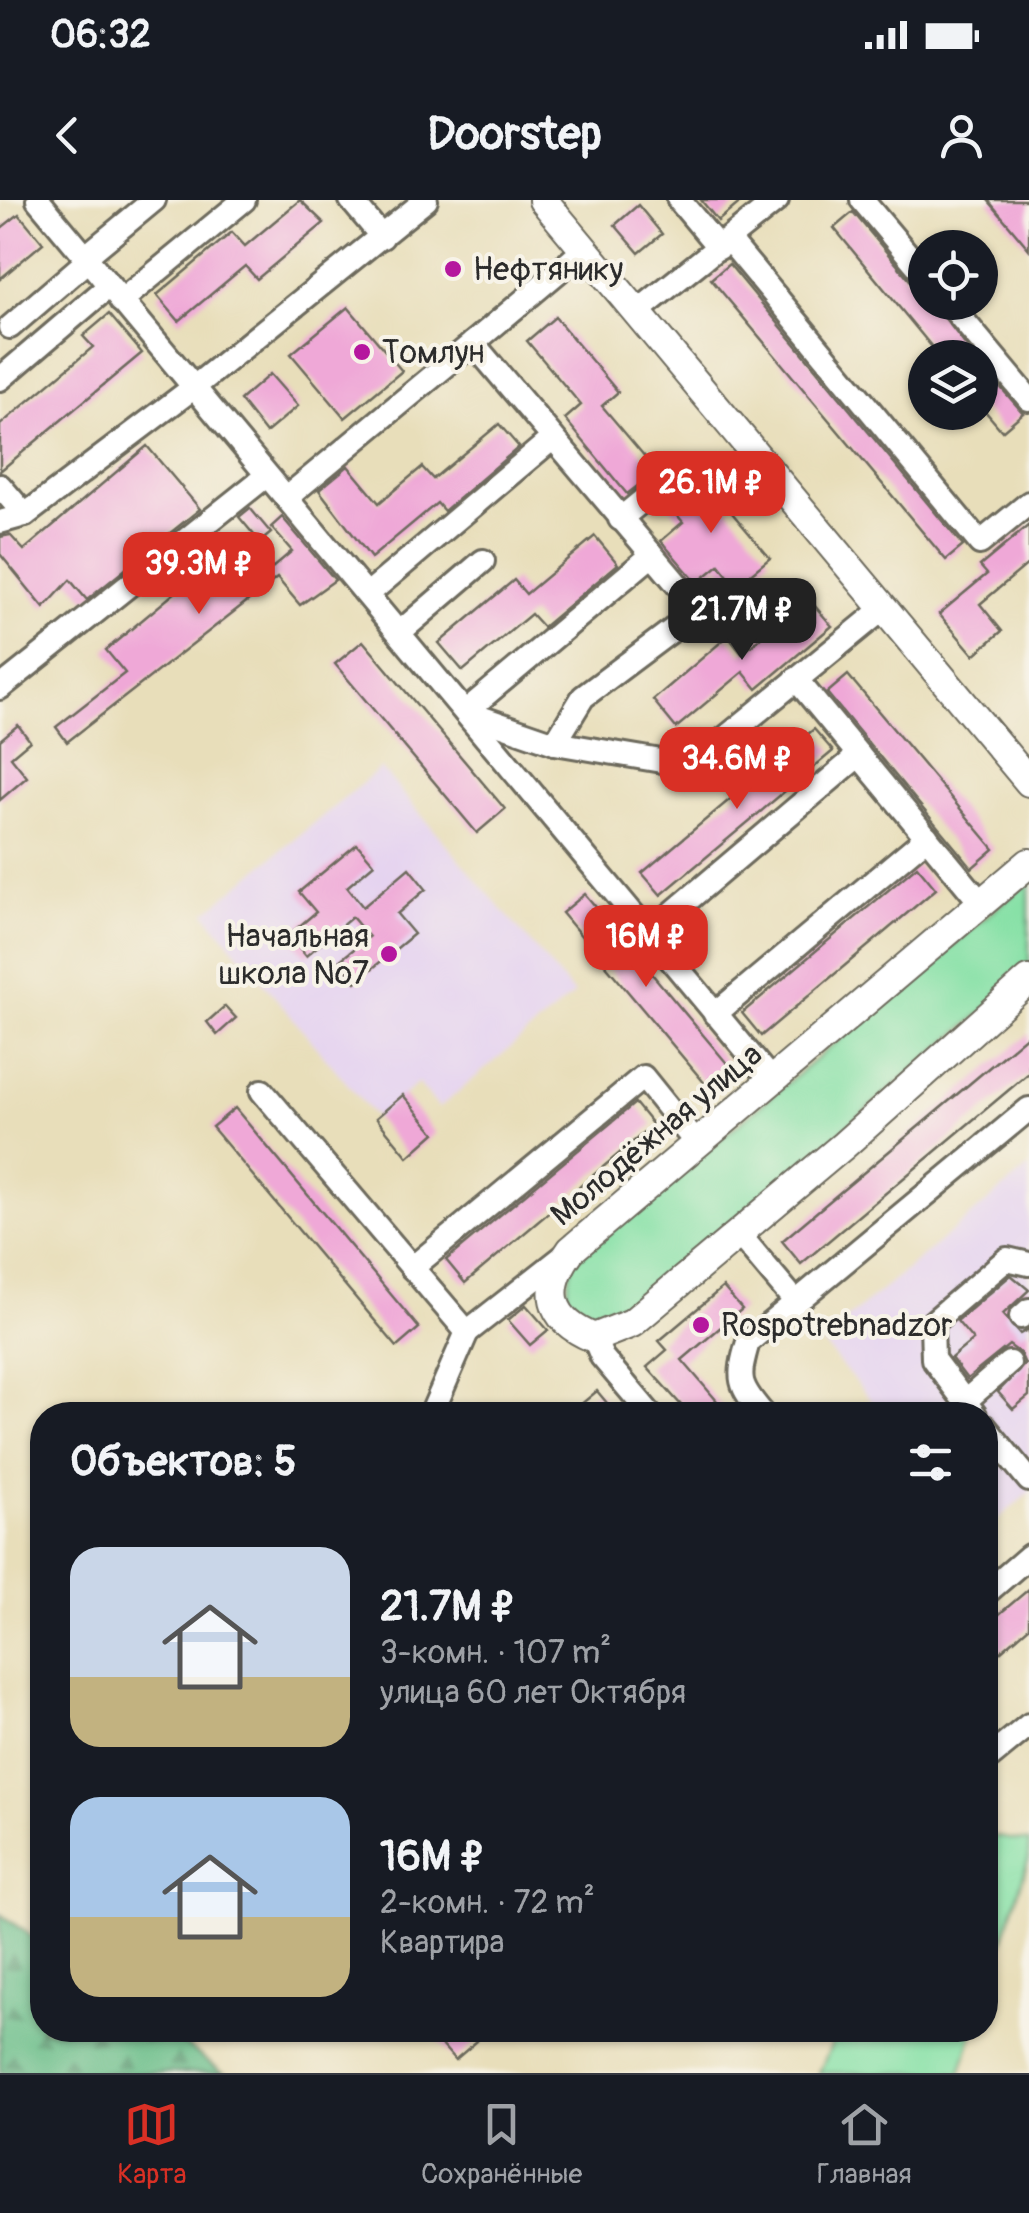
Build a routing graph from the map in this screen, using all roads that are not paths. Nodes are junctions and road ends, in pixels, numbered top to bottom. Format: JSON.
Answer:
{"nodes":[{"id":1,"x":38,"y":200,"type":"edge"},
{"id":2,"x":154,"y":200,"type":"edge"},
{"id":3,"x":244,"y":200,"type":"edge"},
{"id":4,"x":351,"y":200,"type":"edge"},
{"id":5,"x":426,"y":200,"type":"edge"},
{"id":6,"x":679,"y":200,"type":"edge"},
{"id":7,"x":776,"y":200,"type":"edge"},
{"id":8,"x":862,"y":200,"type":"edge"},
{"id":9,"x":545,"y":201,"type":"edge"},
{"id":10,"x":382,"y":237,"type":"junction"},
{"id":11,"x":724,"y":244,"type":"junction"},
{"id":12,"x":584,"y":250,"type":"junction"},
{"id":13,"x":908,"y":255,"type":"edge"},
{"id":14,"x":86,"y":258,"type":"junction"},
{"id":15,"x":115,"y":293,"type":"junction"},
{"id":16,"x":636,"y":312,"type":"junction"},
{"id":17,"x":963,"y":320,"type":"edge"},
{"id":18,"x":10,"y":327,"type":"dead end"},
{"id":19,"x":473,"y":343,"type":"junction"},
{"id":20,"x":0,"y":379,"type":"edge"},
{"id":21,"x":194,"y":388,"type":"junction"},
{"id":22,"x":1029,"y":399,"type":"edge"},
{"id":23,"x":553,"y":438,"type":"junction"},
{"id":24,"x":266,"y":476,"type":"junction"},
{"id":25,"x":0,"y":486,"type":"edge"},
{"id":26,"x":286,"y":498,"type":"junction"},
{"id":27,"x":642,"y":501,"type":"dead end"},
{"id":28,"x":1029,"y":503,"type":"edge"},
{"id":29,"x":25,"y":515,"type":"junction"},
{"id":30,"x":620,"y":519,"type":"junction"},
{"id":31,"x":0,"y":522,"type":"edge"},
{"id":32,"x":652,"y":555,"type":"junction"},
{"id":33,"x":483,"y":561,"type":"dead end"},
{"id":34,"x":368,"y":594,"type":"junction"},
{"id":35,"x":883,"y":608,"type":"junction"},
{"id":36,"x":400,"y":632,"type":"junction"},
{"id":37,"x":796,"y":679,"type":"junction"},
{"id":38,"x":0,"y":688,"type":"edge"},
{"id":39,"x":465,"y":712,"type":"junction"},
{"id":40,"x":555,"y":744,"type":"junction"},
{"id":41,"x":859,"y":756,"type":"junction"},
{"id":42,"x":1029,"y":782,"type":"edge"},
{"id":43,"x":927,"y":837,"type":"junction"},
{"id":44,"x":1029,"y":863,"type":"edge"},
{"id":45,"x":981,"y":903,"type":"junction"},
{"id":46,"x":649,"y":933,"type":"junction"},
{"id":47,"x":1029,"y":980,"type":"edge"},
{"id":48,"x":715,"y":1014,"type":"junction"},
{"id":49,"x":772,"y":1081,"type":"junction"},
{"id":50,"x":262,"y":1090,"type":"dead end"},
{"id":51,"x":1029,"y":1109,"type":"edge"},
{"id":52,"x":697,"y":1144,"type":"junction"},
{"id":53,"x":738,"y":1232,"type":"junction"},
{"id":54,"x":571,"y":1250,"type":"junction"},
{"id":55,"x":1029,"y":1264,"type":"edge"},
{"id":56,"x":412,"y":1268,"type":"junction"},
{"id":57,"x":796,"y":1301,"type":"junction"},
{"id":58,"x":466,"y":1332,"type":"junction"},
{"id":59,"x":594,"y":1338,"type":"junction"},
{"id":60,"x":1009,"y":1363,"type":"dead end"},
{"id":61,"x":436,"y":1402,"type":"edge"},
{"id":62,"x":640,"y":1402,"type":"edge"},
{"id":63,"x":753,"y":1402,"type":"edge"},
{"id":64,"x":966,"y":1402,"type":"edge"},
{"id":65,"x":975,"y":1402,"type":"edge"},
{"id":66,"x":998,"y":1443,"type":"edge"},
{"id":67,"x":1029,"y":1480,"type":"edge"},
{"id":68,"x":1029,"y":1556,"type":"edge"},
{"id":69,"x":998,"y":1583,"type":"edge"},
{"id":70,"x":1029,"y":1725,"type":"edge"},
{"id":71,"x":998,"y":1750,"type":"edge"}],
"edges":[{"from":1,"to":14,"type":"street"},
{"from":2,"to":14,"type":"street"},
{"from":3,"to":15,"type":"street"},
{"from":4,"to":10,"type":"street"},
{"from":5,"to":10,"type":"street"},
{"from":6,"to":11,"type":"street"},
{"from":7,"to":11,"type":"street"},
{"from":8,"to":13,"type":"street"},
{"from":9,"to":12,"type":"main road"},
{"from":10,"to":21,"type":"street"},
{"from":11,"to":16,"type":"street"},
{"from":11,"to":28,"type":"street"},
{"from":12,"to":16,"type":"main road"},
{"from":12,"to":19,"type":"street"},
{"from":14,"to":15,"type":"street"},
{"from":14,"to":18,"type":"street"},
{"from":15,"to":20,"type":"street"},
{"from":15,"to":21,"type":"street"},
{"from":16,"to":35,"type":"main road"},
{"from":17,"to":22,"type":"street"},
{"from":19,"to":23,"type":"street"},
{"from":19,"to":26,"type":"street"},
{"from":21,"to":24,"type":"street"},
{"from":21,"to":29,"type":"street"},
{"from":23,"to":30,"type":"street"},
{"from":23,"to":34,"type":"street"},
{"from":24,"to":26,"type":"street"},
{"from":24,"to":38,"type":"street"},
{"from":25,"to":29,"type":"street"},
{"from":26,"to":34,"type":"street"},
{"from":27,"to":30,"type":"street"},
{"from":29,"to":31,"type":"street"},
{"from":30,"to":32,"type":"street"},
{"from":32,"to":39,"type":"street"},
{"from":32,"to":40,"type":"street"},
{"from":33,"to":36,"type":"street"},
{"from":34,"to":36,"type":"street"},
{"from":35,"to":37,"type":"street"},
{"from":35,"to":42,"type":"main road"},
{"from":36,"to":39,"type":"street"},
{"from":37,"to":40,"type":"street"},
{"from":37,"to":41,"type":"street"},
{"from":39,"to":40,"type":"street"},
{"from":39,"to":46,"type":"street"},
{"from":41,"to":43,"type":"street"},
{"from":41,"to":46,"type":"street"},
{"from":43,"to":45,"type":"street"},
{"from":43,"to":48,"type":"street"},
{"from":44,"to":45,"type":"main road","name":"Молодёжная улица"},
{"from":45,"to":49,"type":"main road","name":"Молодёжная улица"},
{"from":46,"to":48,"type":"street"},
{"from":47,"to":53,"type":"main road"},
{"from":48,"to":49,"type":"street"},
{"from":49,"to":52,"type":"main road","name":"Молодёжная улица"},
{"from":50,"to":56,"type":"street"},
{"from":51,"to":57,"type":"street"},
{"from":52,"to":54,"type":"main road","name":"Молодёжная улица"},
{"from":52,"to":56,"type":"street"},
{"from":53,"to":57,"type":"street"},
{"from":53,"to":59,"type":"main road"},
{"from":54,"to":58,"type":"street"},
{"from":54,"to":59,"type":"main road","name":"Молодёжная улица"},
{"from":55,"to":64,"type":"street"},
{"from":56,"to":58,"type":"street"},
{"from":57,"to":63,"type":"street"},
{"from":58,"to":61,"type":"street"},
{"from":59,"to":62,"type":"street"},
{"from":60,"to":65,"type":"street"},
{"from":66,"to":67,"type":"street"},
{"from":68,"to":69,"type":"street"},
{"from":70,"to":71,"type":"street"}]}
